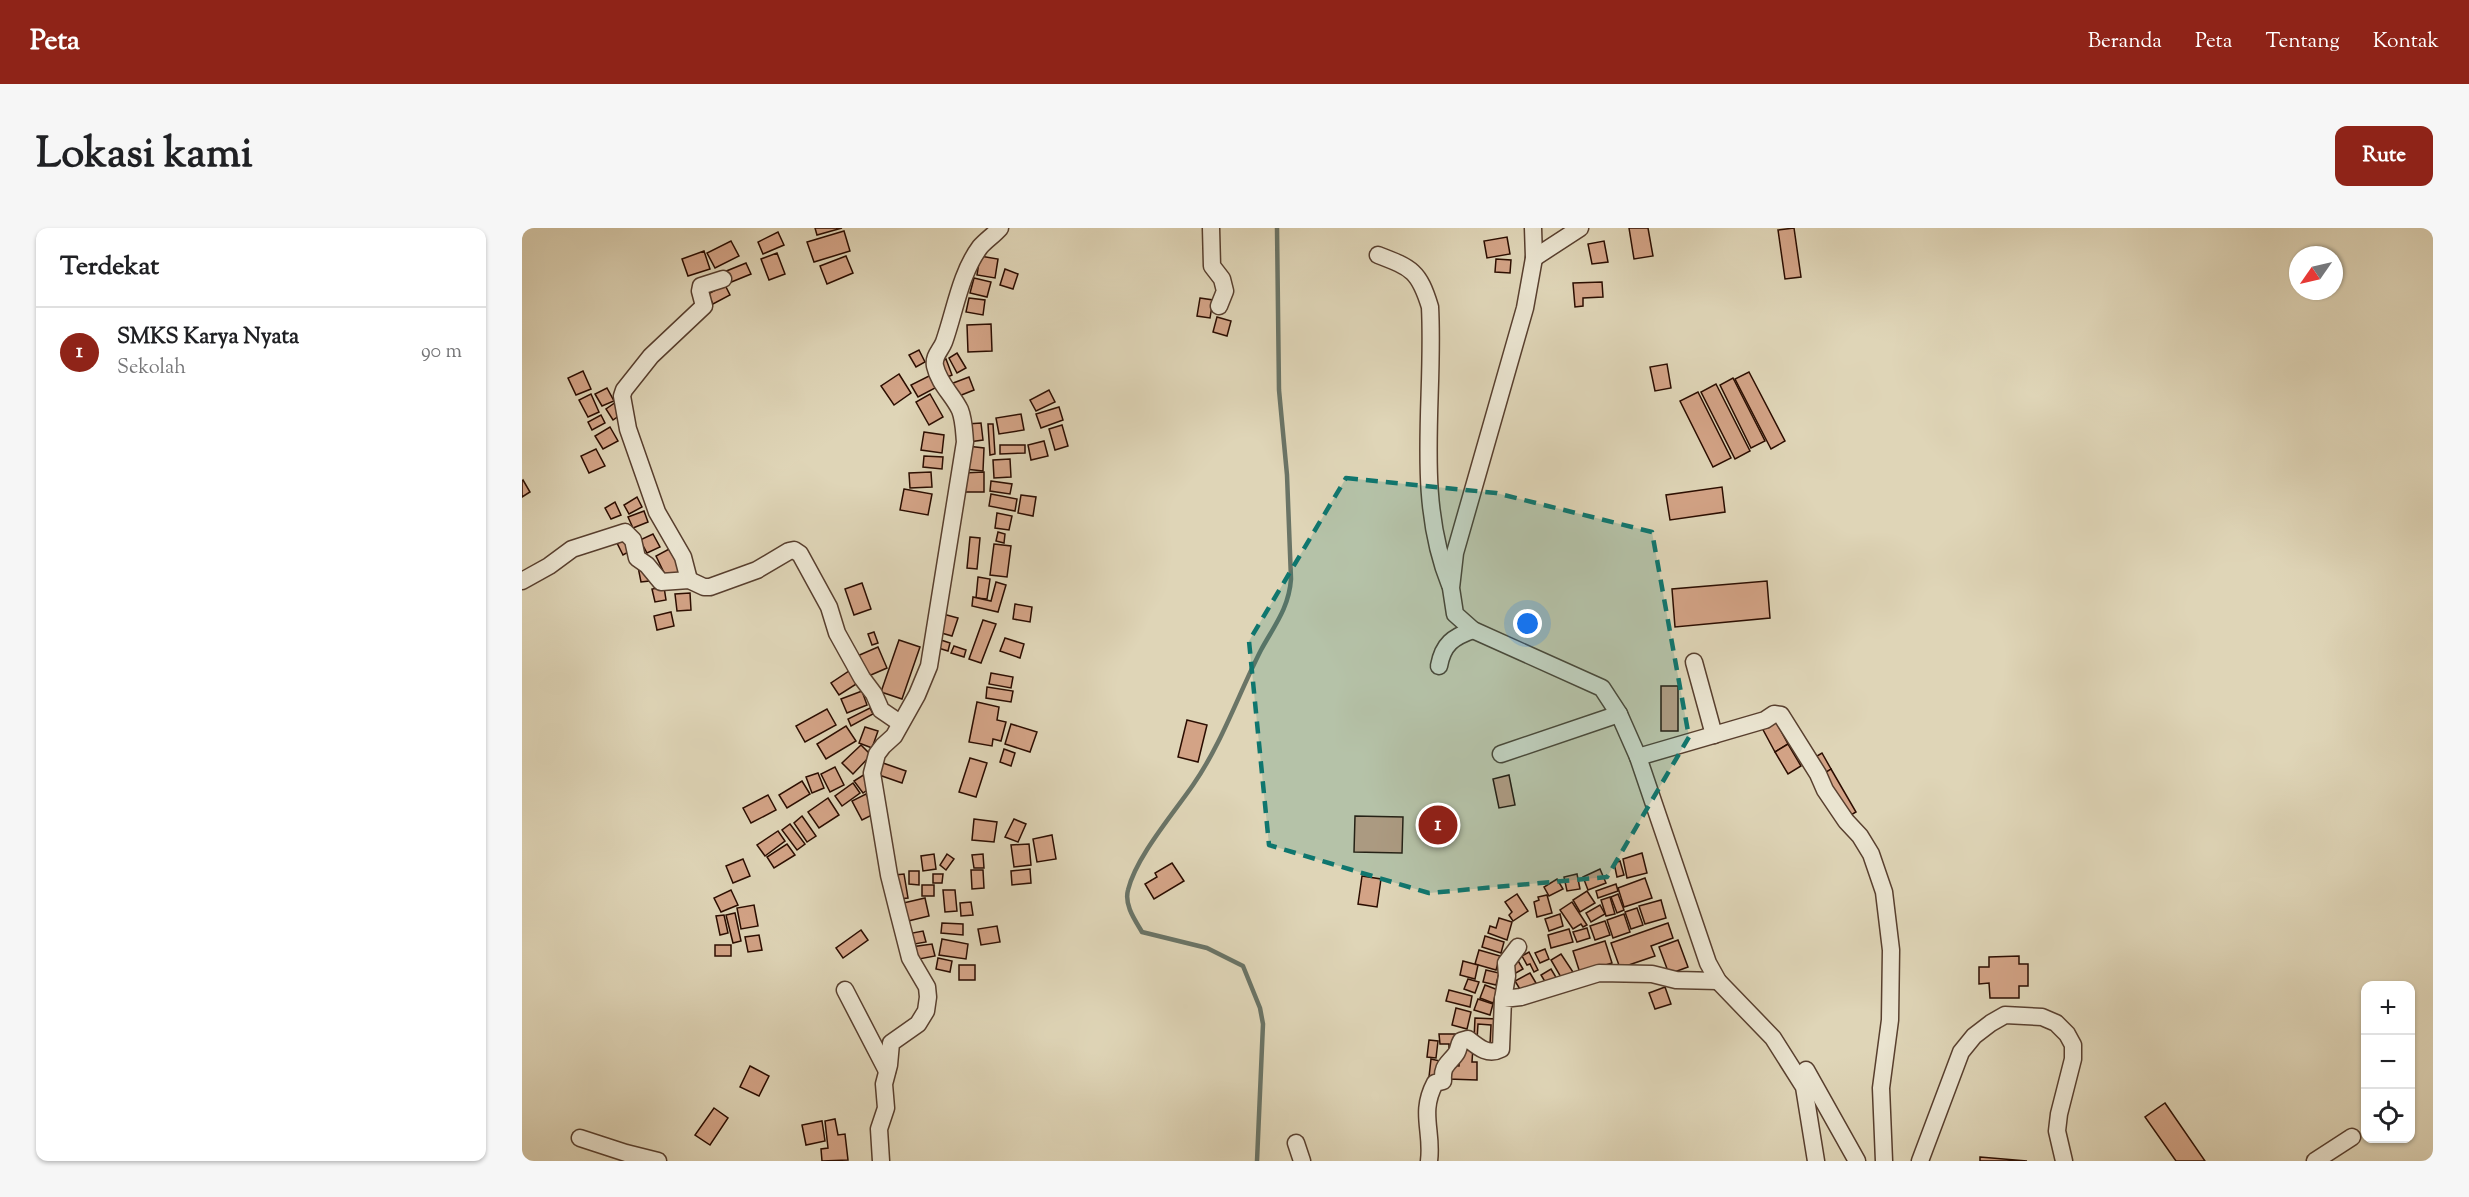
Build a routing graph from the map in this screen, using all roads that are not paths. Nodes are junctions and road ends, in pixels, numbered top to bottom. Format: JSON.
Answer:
{"nodes":[{"id":1,"x":1000,"y":228,"type":"edge"},
{"id":2,"x":1211,"y":228,"type":"edge"},
{"id":3,"x":1533,"y":228,"type":"edge"},
{"id":4,"x":1580,"y":228,"type":"edge"},
{"id":5,"x":1378,"y":255,"type":"dead end"},
{"id":6,"x":1534,"y":258,"type":"junction"},
{"id":7,"x":723,"y":279,"type":"dead end"},
{"id":8,"x":1219,"y":306,"type":"dead end"},
{"id":9,"x":689,"y":580,"type":"junction"},
{"id":10,"x":522,"y":581,"type":"edge"},
{"id":11,"x":1451,"y":588,"type":"junction"},
{"id":12,"x":1473,"y":630,"type":"junction"},
{"id":13,"x":1694,"y":662,"type":"dead end"},
{"id":14,"x":1439,"y":666,"type":"dead end"},
{"id":15,"x":1619,"y":714,"type":"junction"},
{"id":16,"x":900,"y":723,"type":"junction"},
{"id":17,"x":1714,"y":735,"type":"junction"},
{"id":18,"x":1502,"y":754,"type":"dead end"},
{"id":19,"x":1638,"y":757,"type":"junction"},
{"id":20,"x":1518,"y":947,"type":"dead end"},
{"id":21,"x":1718,"y":981,"type":"junction"},
{"id":22,"x":845,"y":990,"type":"dead end"},
{"id":23,"x":1503,"y":999,"type":"junction"},
{"id":24,"x":1773,"y":1038,"type":"junction"},
{"id":25,"x":887,"y":1071,"type":"junction"},
{"id":26,"x":2352,"y":1137,"type":"dead end"},
{"id":27,"x":580,"y":1138,"type":"dead end"},
{"id":28,"x":1296,"y":1143,"type":"dead end"},
{"id":29,"x":658,"y":1161,"type":"edge"},
{"id":30,"x":881,"y":1161,"type":"edge"},
{"id":31,"x":1302,"y":1161,"type":"edge"},
{"id":32,"x":1428,"y":1161,"type":"edge"},
{"id":33,"x":1816,"y":1161,"type":"edge"},
{"id":34,"x":1857,"y":1161,"type":"edge"},
{"id":35,"x":1884,"y":1161,"type":"edge"},
{"id":36,"x":1920,"y":1161,"type":"edge"},
{"id":37,"x":2064,"y":1161,"type":"edge"},
{"id":38,"x":2316,"y":1161,"type":"edge"}],
"edges":[{"from":1,"to":16,"type":"street"},
{"from":2,"to":8,"type":"street"},
{"from":3,"to":6,"type":"street"},
{"from":4,"to":6,"type":"street"},
{"from":5,"to":11,"type":"street"},
{"from":6,"to":11,"type":"street"},
{"from":7,"to":9,"type":"street"},
{"from":9,"to":10,"type":"street"},
{"from":9,"to":16,"type":"street"},
{"from":11,"to":12,"type":"street"},
{"from":12,"to":14,"type":"street"},
{"from":12,"to":15,"type":"street"},
{"from":13,"to":17,"type":"street"},
{"from":15,"to":18,"type":"street"},
{"from":15,"to":19,"type":"street"},
{"from":16,"to":25,"type":"street"},
{"from":17,"to":19,"type":"street"},
{"from":17,"to":35,"type":"street"},
{"from":19,"to":21,"type":"street"},
{"from":20,"to":23,"type":"street"},
{"from":21,"to":23,"type":"street"},
{"from":21,"to":24,"type":"street"},
{"from":22,"to":25,"type":"street"},
{"from":23,"to":32,"type":"street"},
{"from":24,"to":33,"type":"street"},
{"from":24,"to":34,"type":"street"},
{"from":25,"to":30,"type":"street"},
{"from":26,"to":38,"type":"street"},
{"from":27,"to":29,"type":"street"},
{"from":28,"to":31,"type":"street"},
{"from":36,"to":37,"type":"street"}]}
